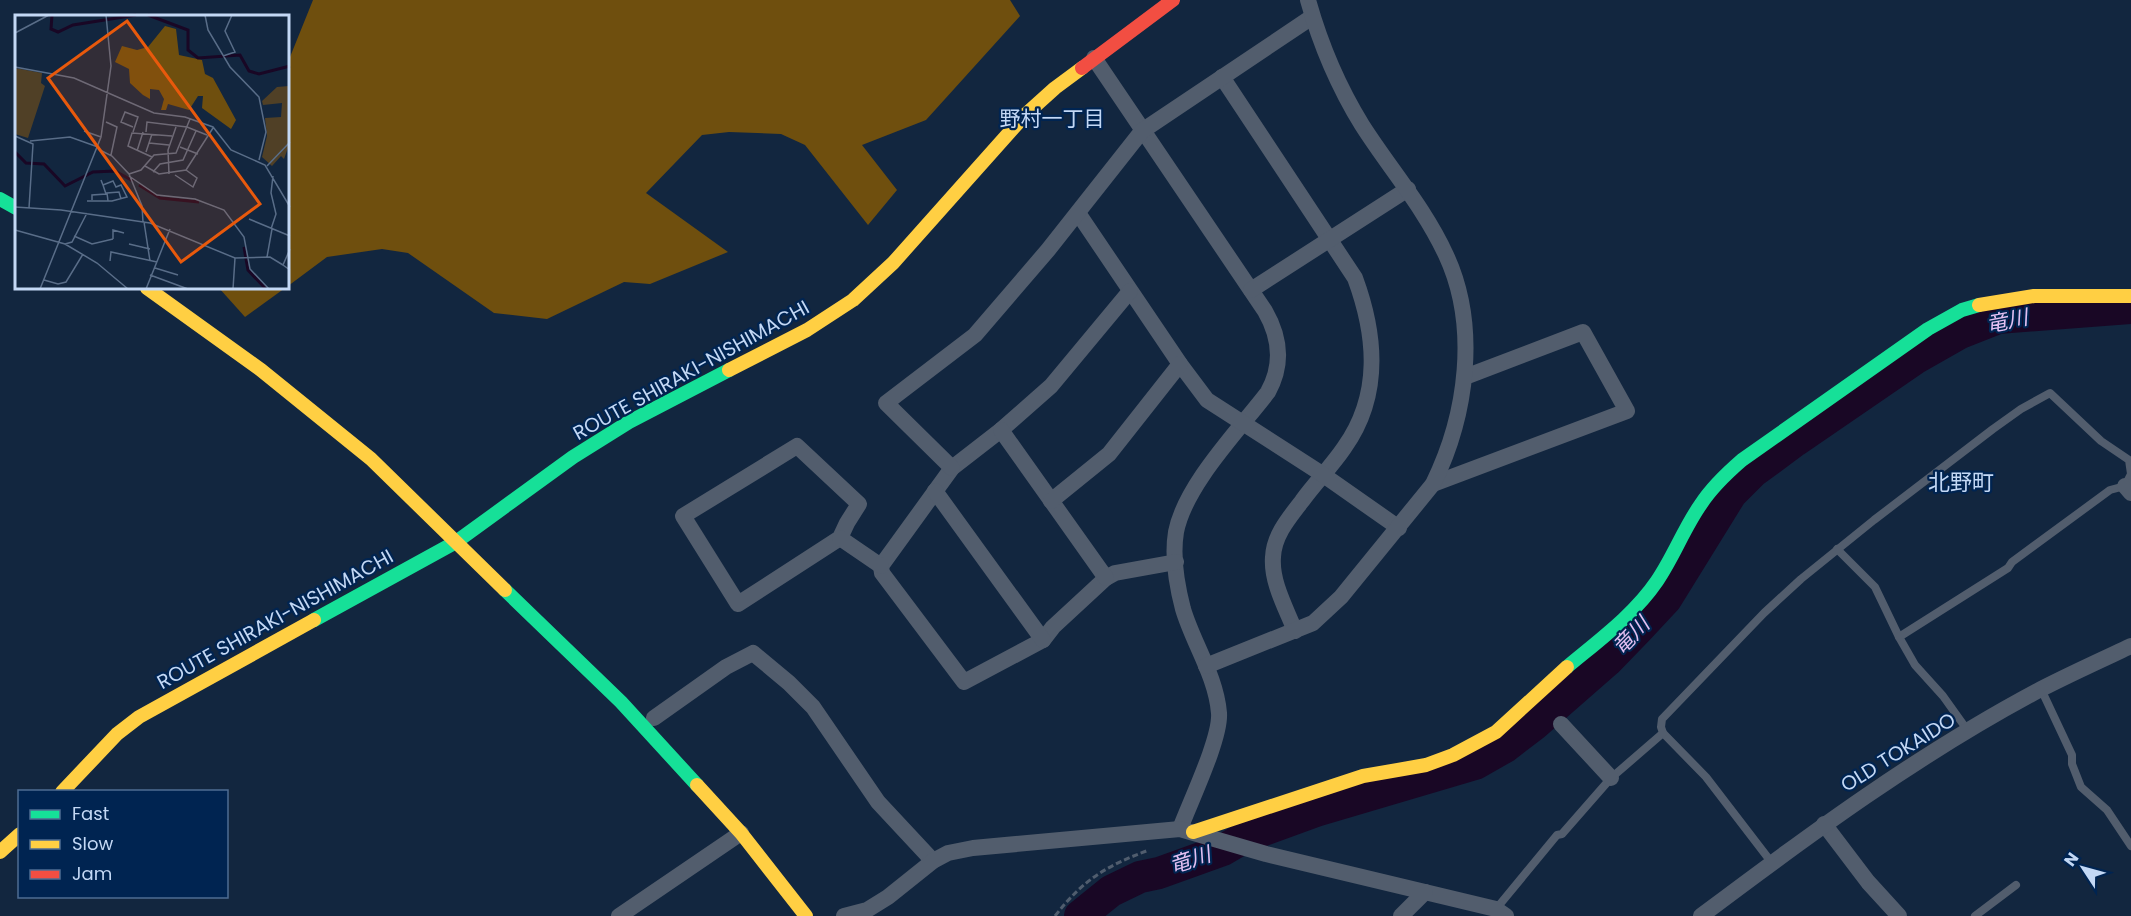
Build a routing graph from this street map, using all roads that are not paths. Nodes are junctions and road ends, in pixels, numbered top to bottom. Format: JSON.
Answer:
{"nodes":[{"id":1,"x":1173,"y":0,"type":"edge"},
{"id":2,"x":1308,"y":0,"type":"edge"},
{"id":3,"x":1312,"y":17,"type":"junction"},
{"id":4,"x":1094,"y":58,"type":"junction"},
{"id":5,"x":1222,"y":77,"type":"junction"},
{"id":6,"x":1142,"y":131,"type":"junction"},
{"id":7,"x":1408,"y":189,"type":"junction"},
{"id":8,"x":0,"y":199,"type":"edge"},
{"id":9,"x":15,"y":207,"type":"edge"},
{"id":10,"x":1078,"y":213,"type":"junction"},
{"id":11,"x":1330,"y":240,"type":"junction"},
{"id":12,"x":150,"y":290,"type":"edge"},
{"id":13,"x":1251,"y":290,"type":"junction"},
{"id":14,"x":1130,"y":291,"type":"junction"},
{"id":15,"x":2131,"y":296,"type":"edge"},
{"id":16,"x":1180,"y":364,"type":"junction"},
{"id":17,"x":1465,"y":377,"type":"junction"},
{"id":18,"x":1244,"y":423,"type":"junction"},
{"id":19,"x":1001,"y":430,"type":"junction"},
{"id":20,"x":952,"y":468,"type":"junction"},
{"id":21,"x":1322,"y":474,"type":"junction"},
{"id":22,"x":1433,"y":484,"type":"junction"},
{"id":23,"x":2128,"y":489,"type":"edge"},
{"id":24,"x":935,"y":491,"type":"junction"},
{"id":25,"x":1051,"y":501,"type":"junction"},
{"id":26,"x":1399,"y":528,"type":"junction"},
{"id":27,"x":840,"y":538,"type":"junction"},
{"id":28,"x":456,"y":542,"type":"junction"},
{"id":29,"x":1837,"y":549,"type":"junction"},
{"id":30,"x":1176,"y":562,"type":"junction"},
{"id":31,"x":881,"y":566,"type":"junction"},
{"id":32,"x":1106,"y":578,"type":"junction"},
{"id":33,"x":1295,"y":631,"type":"junction"},
{"id":34,"x":1899,"y":637,"type":"junction"},
{"id":35,"x":1043,"y":640,"type":"junction"},
{"id":36,"x":2131,"y":646,"type":"edge"},
{"id":37,"x":1206,"y":666,"type":"junction"},
{"id":38,"x":2041,"y":689,"type":"junction"},
{"id":39,"x":654,"y":718,"type":"dead end"},
{"id":40,"x":1561,"y":724,"type":"dead end"},
{"id":41,"x":1968,"y":731,"type":"junction"},
{"id":42,"x":1663,"y":733,"type":"junction"},
{"id":43,"x":1611,"y":778,"type":"junction"},
{"id":44,"x":64,"y":790,"type":"edge"},
{"id":45,"x":1824,"y":824,"type":"junction"},
{"id":46,"x":741,"y":833,"type":"junction"},
{"id":47,"x":1194,"y":833,"type":"junction"},
{"id":48,"x":18,"y":836,"type":"edge"},
{"id":49,"x":2131,"y":846,"type":"edge"},
{"id":50,"x":0,"y":852,"type":"edge"},
{"id":51,"x":933,"y":861,"type":"junction"},
{"id":52,"x":1772,"y":863,"type":"junction"},
{"id":53,"x":2016,"y":885,"type":"dead end"},
{"id":54,"x":1425,"y":892,"type":"junction"},
{"id":55,"x":1501,"y":913,"type":"edge"},
{"id":56,"x":619,"y":916,"type":"edge"},
{"id":57,"x":806,"y":916,"type":"edge"},
{"id":58,"x":844,"y":916,"type":"edge"},
{"id":59,"x":1401,"y":916,"type":"edge"},
{"id":60,"x":1701,"y":916,"type":"edge"},
{"id":61,"x":1899,"y":916,"type":"edge"},
{"id":62,"x":1975,"y":916,"type":"edge"}],
"edges":[{"from":1,"to":4,"type":"street","name":"ROUTE SHIRAKI-NISHIMACHI"},
{"from":2,"to":3,"type":"street"},
{"from":3,"to":5,"type":"street"},
{"from":3,"to":7,"type":"street"},
{"from":4,"to":6,"type":"street"},
{"from":4,"to":28,"type":"street","name":"ROUTE SHIRAKI-NISHIMACHI"},
{"from":5,"to":6,"type":"street"},
{"from":5,"to":11,"type":"street"},
{"from":6,"to":10,"type":"street"},
{"from":6,"to":13,"type":"street"},
{"from":7,"to":11,"type":"street"},
{"from":7,"to":17,"type":"street"},
{"from":8,"to":9,"type":"street"},
{"from":10,"to":14,"type":"street"},
{"from":10,"to":20,"type":"street"},
{"from":11,"to":13,"type":"street"},
{"from":11,"to":21,"type":"street"},
{"from":12,"to":28,"type":"street"},
{"from":13,"to":18,"type":"street"},
{"from":14,"to":16,"type":"street"},
{"from":14,"to":19,"type":"street"},
{"from":15,"to":47,"type":"street"},
{"from":16,"to":18,"type":"street"},
{"from":16,"to":25,"type":"street"},
{"from":17,"to":22,"type":"street"},
{"from":17,"to":22,"type":"street"},
{"from":18,"to":21,"type":"street"},
{"from":18,"to":30,"type":"street"},
{"from":19,"to":20,"type":"street"},
{"from":19,"to":25,"type":"street"},
{"from":20,"to":24,"type":"street"},
{"from":21,"to":26,"type":"street"},
{"from":21,"to":33,"type":"street"},
{"from":22,"to":26,"type":"street"},
{"from":23,"to":29,"type":"lane"},
{"from":23,"to":34,"type":"lane"},
{"from":24,"to":31,"type":"street"},
{"from":24,"to":35,"type":"street"},
{"from":25,"to":32,"type":"street"},
{"from":26,"to":33,"type":"street"},
{"from":27,"to":27,"type":"street"},
{"from":27,"to":31,"type":"street"},
{"from":28,"to":44,"type":"street","name":"ROUTE SHIRAKI-NISHIMACHI"},
{"from":28,"to":46,"type":"street"},
{"from":29,"to":34,"type":"lane"},
{"from":29,"to":42,"type":"lane"},
{"from":30,"to":32,"type":"street"},
{"from":30,"to":37,"type":"street"},
{"from":31,"to":35,"type":"street"},
{"from":32,"to":35,"type":"street"},
{"from":33,"to":37,"type":"street"},
{"from":34,"to":41,"type":"lane"},
{"from":36,"to":38,"type":"street","name":"OLD TOKAIDO"},
{"from":37,"to":47,"type":"street"},
{"from":38,"to":41,"type":"street","name":"OLD TOKAIDO"},
{"from":38,"to":49,"type":"lane"},
{"from":39,"to":51,"type":"street"},
{"from":40,"to":43,"type":"street"},
{"from":41,"to":45,"type":"street","name":"OLD TOKAIDO"},
{"from":42,"to":43,"type":"lane"},
{"from":42,"to":52,"type":"lane"},
{"from":43,"to":55,"type":"lane"},
{"from":45,"to":52,"type":"street","name":"OLD TOKAIDO"},
{"from":45,"to":61,"type":"street"},
{"from":46,"to":56,"type":"street"},
{"from":46,"to":57,"type":"street"},
{"from":47,"to":51,"type":"street"},
{"from":47,"to":54,"type":"street"},
{"from":48,"to":50,"type":"street"},
{"from":51,"to":58,"type":"street"},
{"from":52,"to":60,"type":"street","name":"OLD TOKAIDO"},
{"from":53,"to":62,"type":"lane"},
{"from":54,"to":55,"type":"street"},
{"from":54,"to":59,"type":"street"}]}
